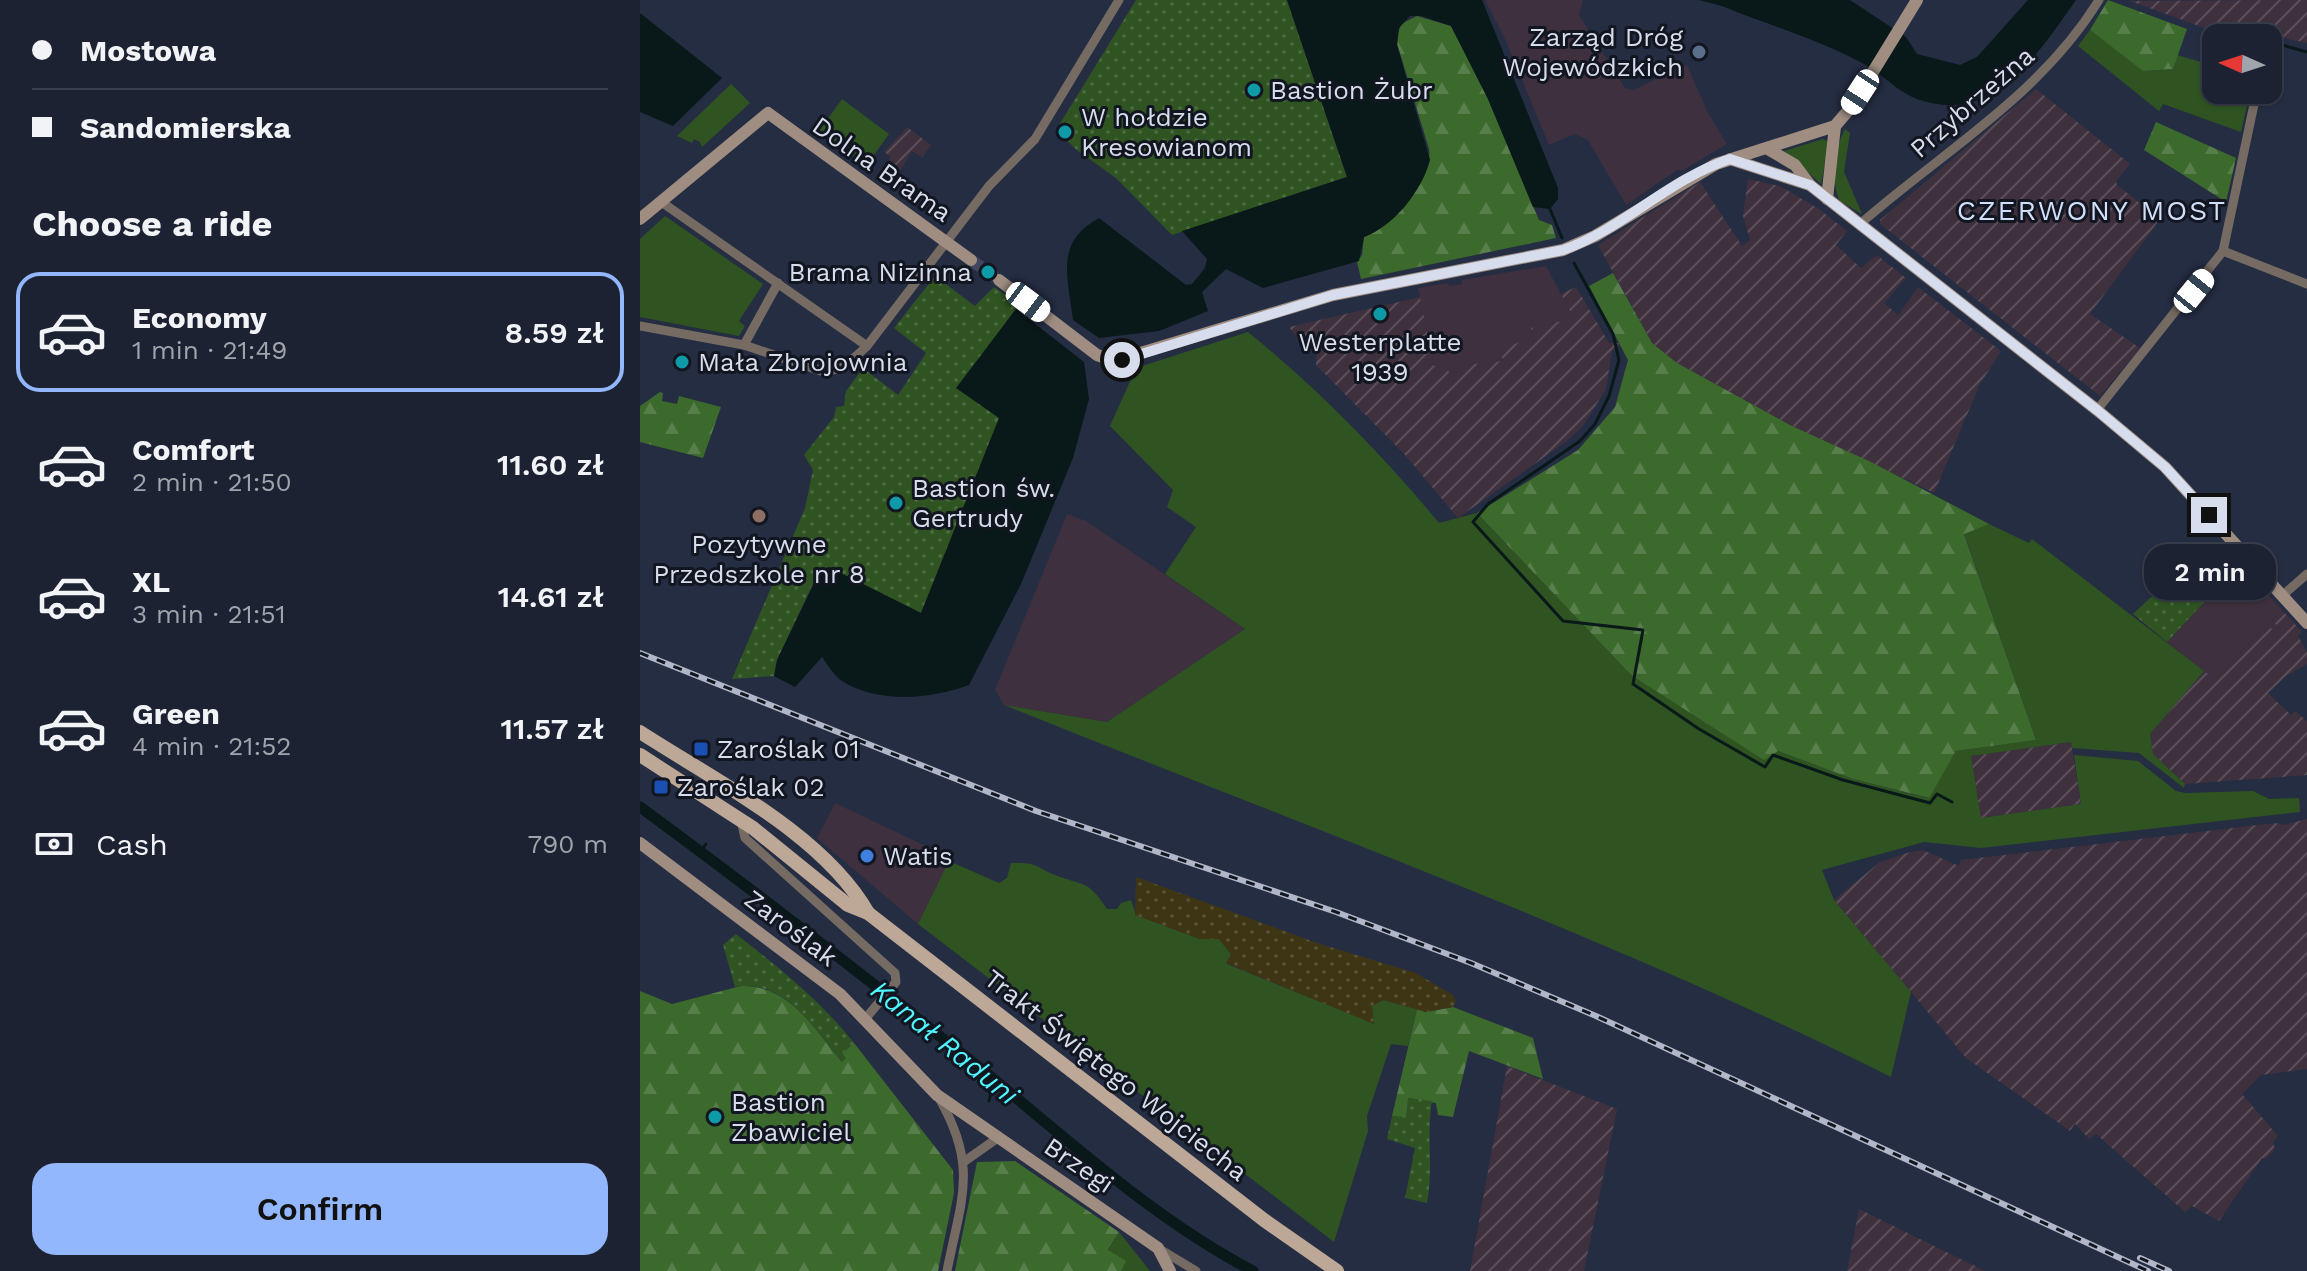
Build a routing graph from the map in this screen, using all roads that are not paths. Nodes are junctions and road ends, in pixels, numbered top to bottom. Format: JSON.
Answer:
{"nodes":[{"id":1,"x":1119,"y":0,"type":"edge"},
{"id":2,"x":1917,"y":0,"type":"edge"},
{"id":3,"x":2099,"y":0,"type":"edge"},
{"id":4,"x":2254,"y":104,"type":"edge"},
{"id":5,"x":1835,"y":126,"type":"junction"},
{"id":6,"x":1768,"y":149,"type":"junction"},
{"id":7,"x":1730,"y":159,"type":"junction"},
{"id":8,"x":1810,"y":185,"type":"junction"},
{"id":9,"x":1827,"y":199,"type":"junction"},
{"id":10,"x":660,"y":201,"type":"junction"},
{"id":11,"x":640,"y":219,"type":"edge"},
{"id":12,"x":1860,"y":224,"type":"junction"},
{"id":13,"x":948,"y":242,"type":"junction"},
{"id":14,"x":2223,"y":251,"type":"junction"},
{"id":15,"x":971,"y":260,"type":"tunnel mouth"},
{"id":16,"x":999,"y":280,"type":"tunnel mouth"},
{"id":17,"x":778,"y":283,"type":"junction"},
{"id":18,"x":2307,"y":284,"type":"edge"},
{"id":19,"x":640,"y":326,"type":"edge"},
{"id":20,"x":744,"y":345,"type":"junction"},
{"id":21,"x":867,"y":346,"type":"junction"},
{"id":22,"x":2097,"y":410,"type":"junction"},
{"id":23,"x":2307,"y":574,"type":"edge"},
{"id":24,"x":2283,"y":595,"type":"junction"},
{"id":25,"x":2307,"y":623,"type":"edge"},
{"id":26,"x":640,"y":732,"type":"edge"},
{"id":27,"x":640,"y":755,"type":"edge"},
{"id":28,"x":741,"y":820,"type":"junction"},
{"id":29,"x":640,"y":843,"type":"edge"},
{"id":30,"x":868,"y":913,"type":"junction"},
{"id":31,"x":866,"y":1018,"type":"junction"},
{"id":32,"x":937,"y":1095,"type":"junction"},
{"id":33,"x":999,"y":1137,"type":"junction"},
{"id":34,"x":965,"y":1161,"type":"junction"},
{"id":35,"x":1158,"y":1248,"type":"junction"},
{"id":36,"x":947,"y":1271,"type":"edge"},
{"id":37,"x":1170,"y":1271,"type":"edge"},
{"id":38,"x":1196,"y":1271,"type":"edge"},
{"id":39,"x":1337,"y":1271,"type":"edge"}],
"edges":[{"from":1,"to":13,"type":"street"},
{"from":2,"to":5,"type":"street"},
{"from":3,"to":12,"type":"street","name":"Przybrzeżna"},
{"from":4,"to":14,"type":"street"},
{"from":5,"to":6,"type":"street"},
{"from":5,"to":9,"type":"street"},
{"from":6,"to":7,"type":"street"},
{"from":6,"to":8,"type":"street"},
{"from":7,"to":8,"type":"street"},
{"from":7,"to":16,"type":"street"},
{"from":8,"to":9,"type":"street"},
{"from":9,"to":12,"type":"street"},
{"from":10,"to":11,"type":"street"},
{"from":10,"to":13,"type":"street","name":"Dolna Brama"},
{"from":10,"to":17,"type":"street"},
{"from":12,"to":22,"type":"street"},
{"from":13,"to":15,"type":"street","name":"Dolna Brama"},
{"from":13,"to":21,"type":"street"},
{"from":14,"to":18,"type":"street"},
{"from":14,"to":22,"type":"street"},
{"from":17,"to":20,"type":"street"},
{"from":17,"to":21,"type":"street"},
{"from":19,"to":20,"type":"street"},
{"from":20,"to":21,"type":"street"},
{"from":22,"to":24,"type":"street"},
{"from":23,"to":24,"type":"street"},
{"from":24,"to":25,"type":"street"},
{"from":26,"to":30,"type":"main road","name":"Trakt Świętego Wojciecha"},
{"from":27,"to":28,"type":"main road","name":"Trakt Świętego Wojciecha"},
{"from":28,"to":30,"type":"main road","name":"Trakt Świętego Wojciecha"},
{"from":28,"to":31,"type":"street","name":"Trakt Świętego Wojciecha"},
{"from":29,"to":31,"type":"street","name":"Zaroślak"},
{"from":30,"to":39,"type":"main road","name":"Trakt Świętego Wojciecha"},
{"from":31,"to":32,"type":"street","name":"Zaroślak"},
{"from":32,"to":33,"type":"street","name":"Brzegi"},
{"from":32,"to":34,"type":"street"},
{"from":33,"to":34,"type":"street"},
{"from":33,"to":35,"type":"street","name":"Brzegi"},
{"from":34,"to":36,"type":"street"},
{"from":35,"to":37,"type":"street"},
{"from":35,"to":38,"type":"street","name":"Brzegi"}]}
